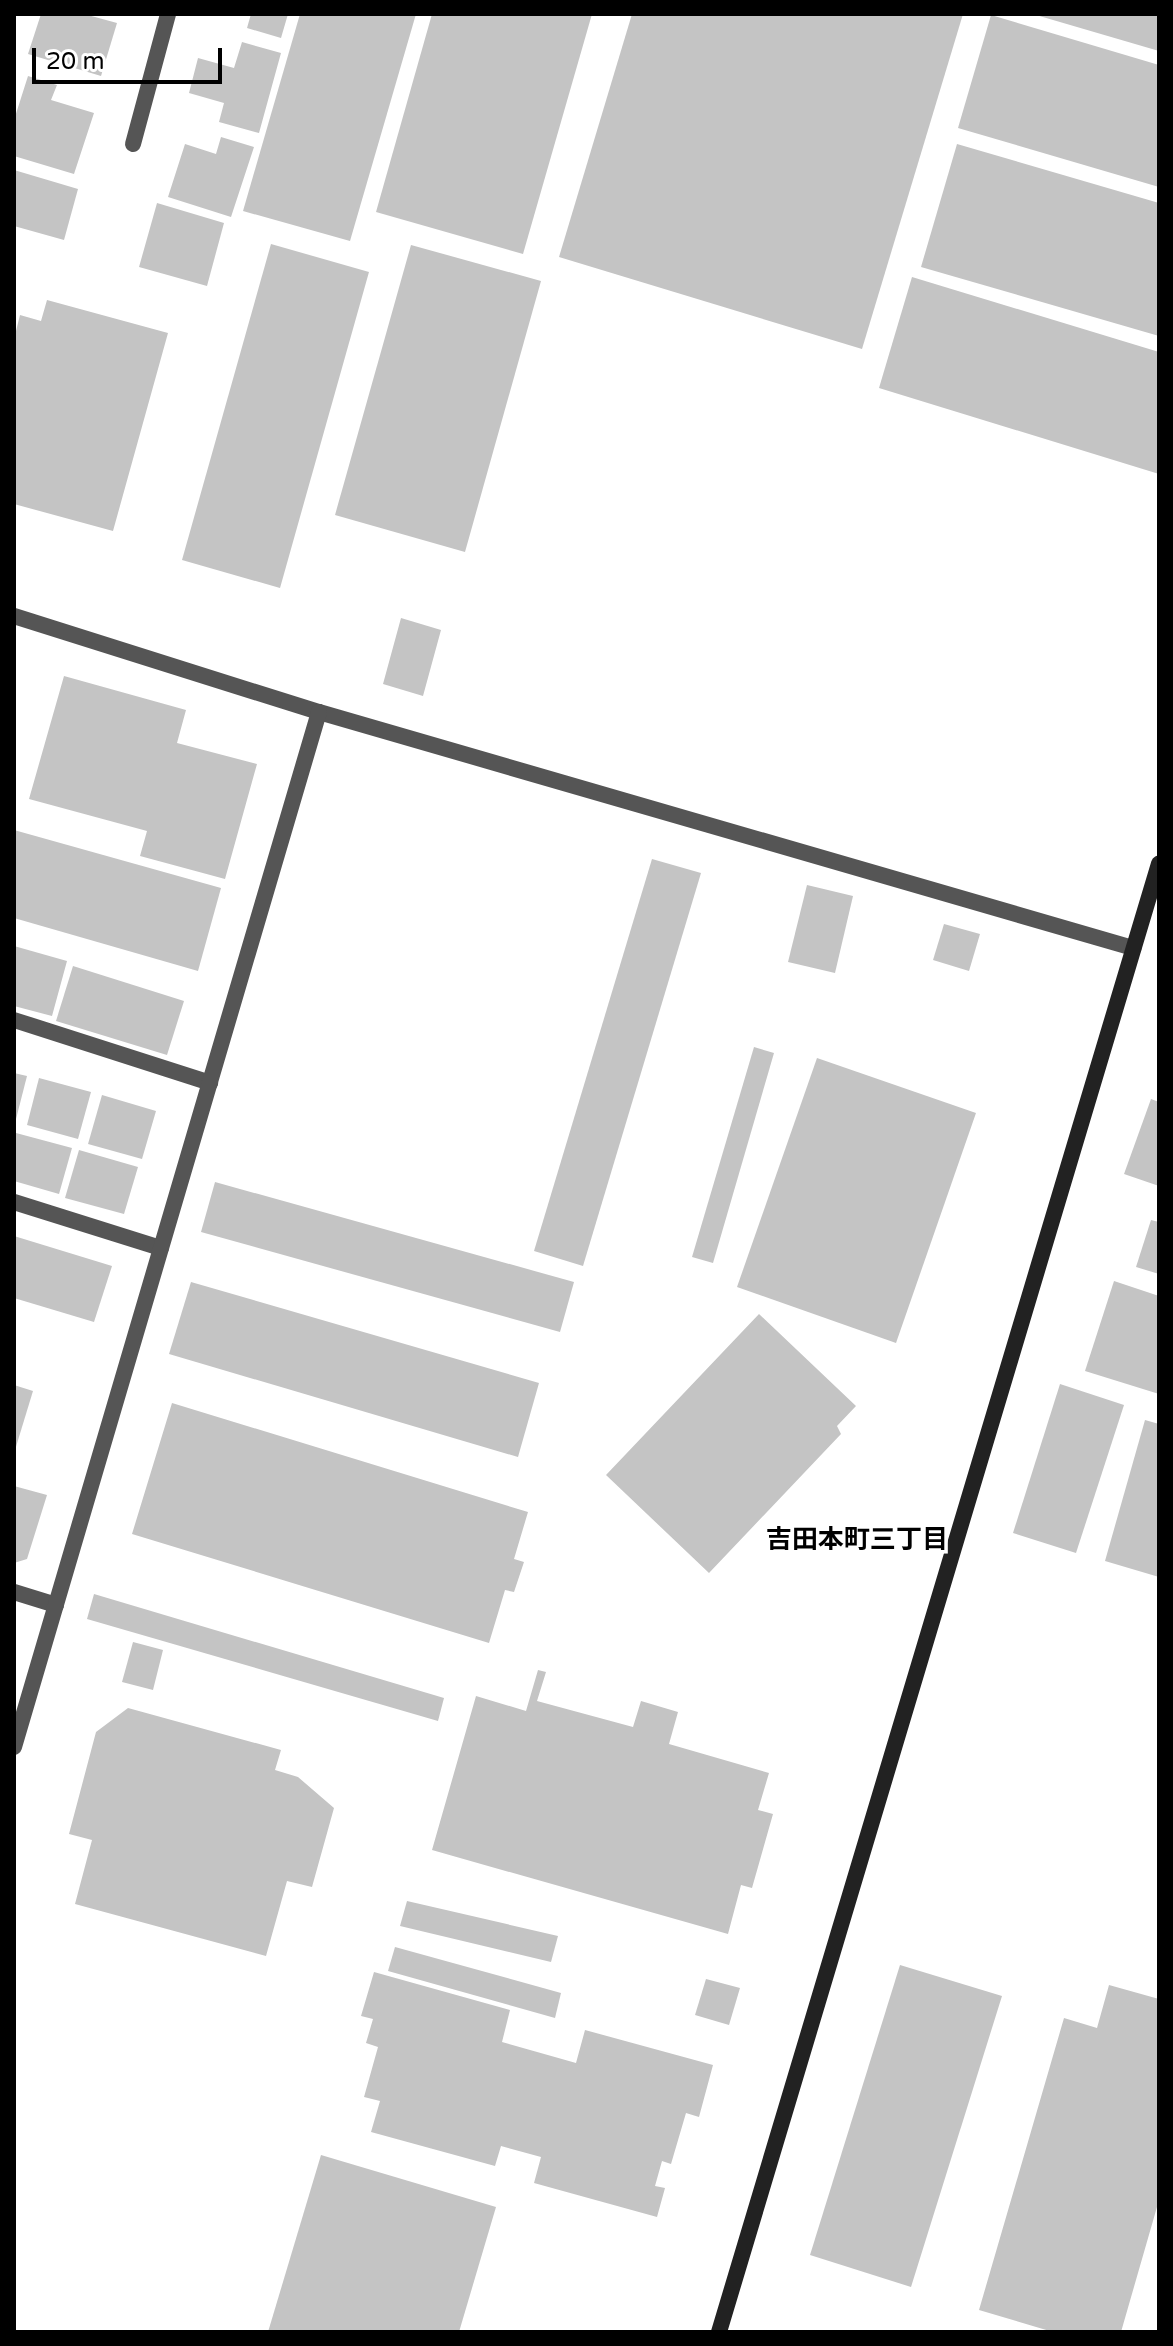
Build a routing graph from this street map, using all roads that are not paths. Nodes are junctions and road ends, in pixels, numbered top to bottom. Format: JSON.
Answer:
{"nodes":[{"id":1,"x":168,"y":14,"type":"edge"},
{"id":2,"x":133,"y":144,"type":"dead end"},
{"id":3,"x":14,"y":616,"type":"edge"},
{"id":4,"x":319,"y":712,"type":"junction"},
{"id":5,"x":1159,"y":864,"type":"edge"},
{"id":6,"x":1133,"y":948,"type":"junction"},
{"id":7,"x":14,"y":1020,"type":"edge"},
{"id":8,"x":210,"y":1083,"type":"junction"},
{"id":9,"x":14,"y":1202,"type":"edge"},
{"id":10,"x":161,"y":1248,"type":"junction"},
{"id":11,"x":14,"y":1592,"type":"edge"},
{"id":12,"x":56,"y":1605,"type":"junction"},
{"id":13,"x":14,"y":1747,"type":"edge"},
{"id":14,"x":719,"y":2332,"type":"edge"}],
"edges":[{"from":1,"to":2,"type":"street"},
{"from":3,"to":4,"type":"street"},
{"from":4,"to":6,"type":"street"},
{"from":4,"to":8,"type":"street"},
{"from":5,"to":6,"type":"street"},
{"from":6,"to":14,"type":"street"},
{"from":7,"to":8,"type":"street"},
{"from":8,"to":10,"type":"street"},
{"from":9,"to":10,"type":"street"},
{"from":10,"to":12,"type":"street"},
{"from":11,"to":12,"type":"street"},
{"from":12,"to":13,"type":"street"}]}
